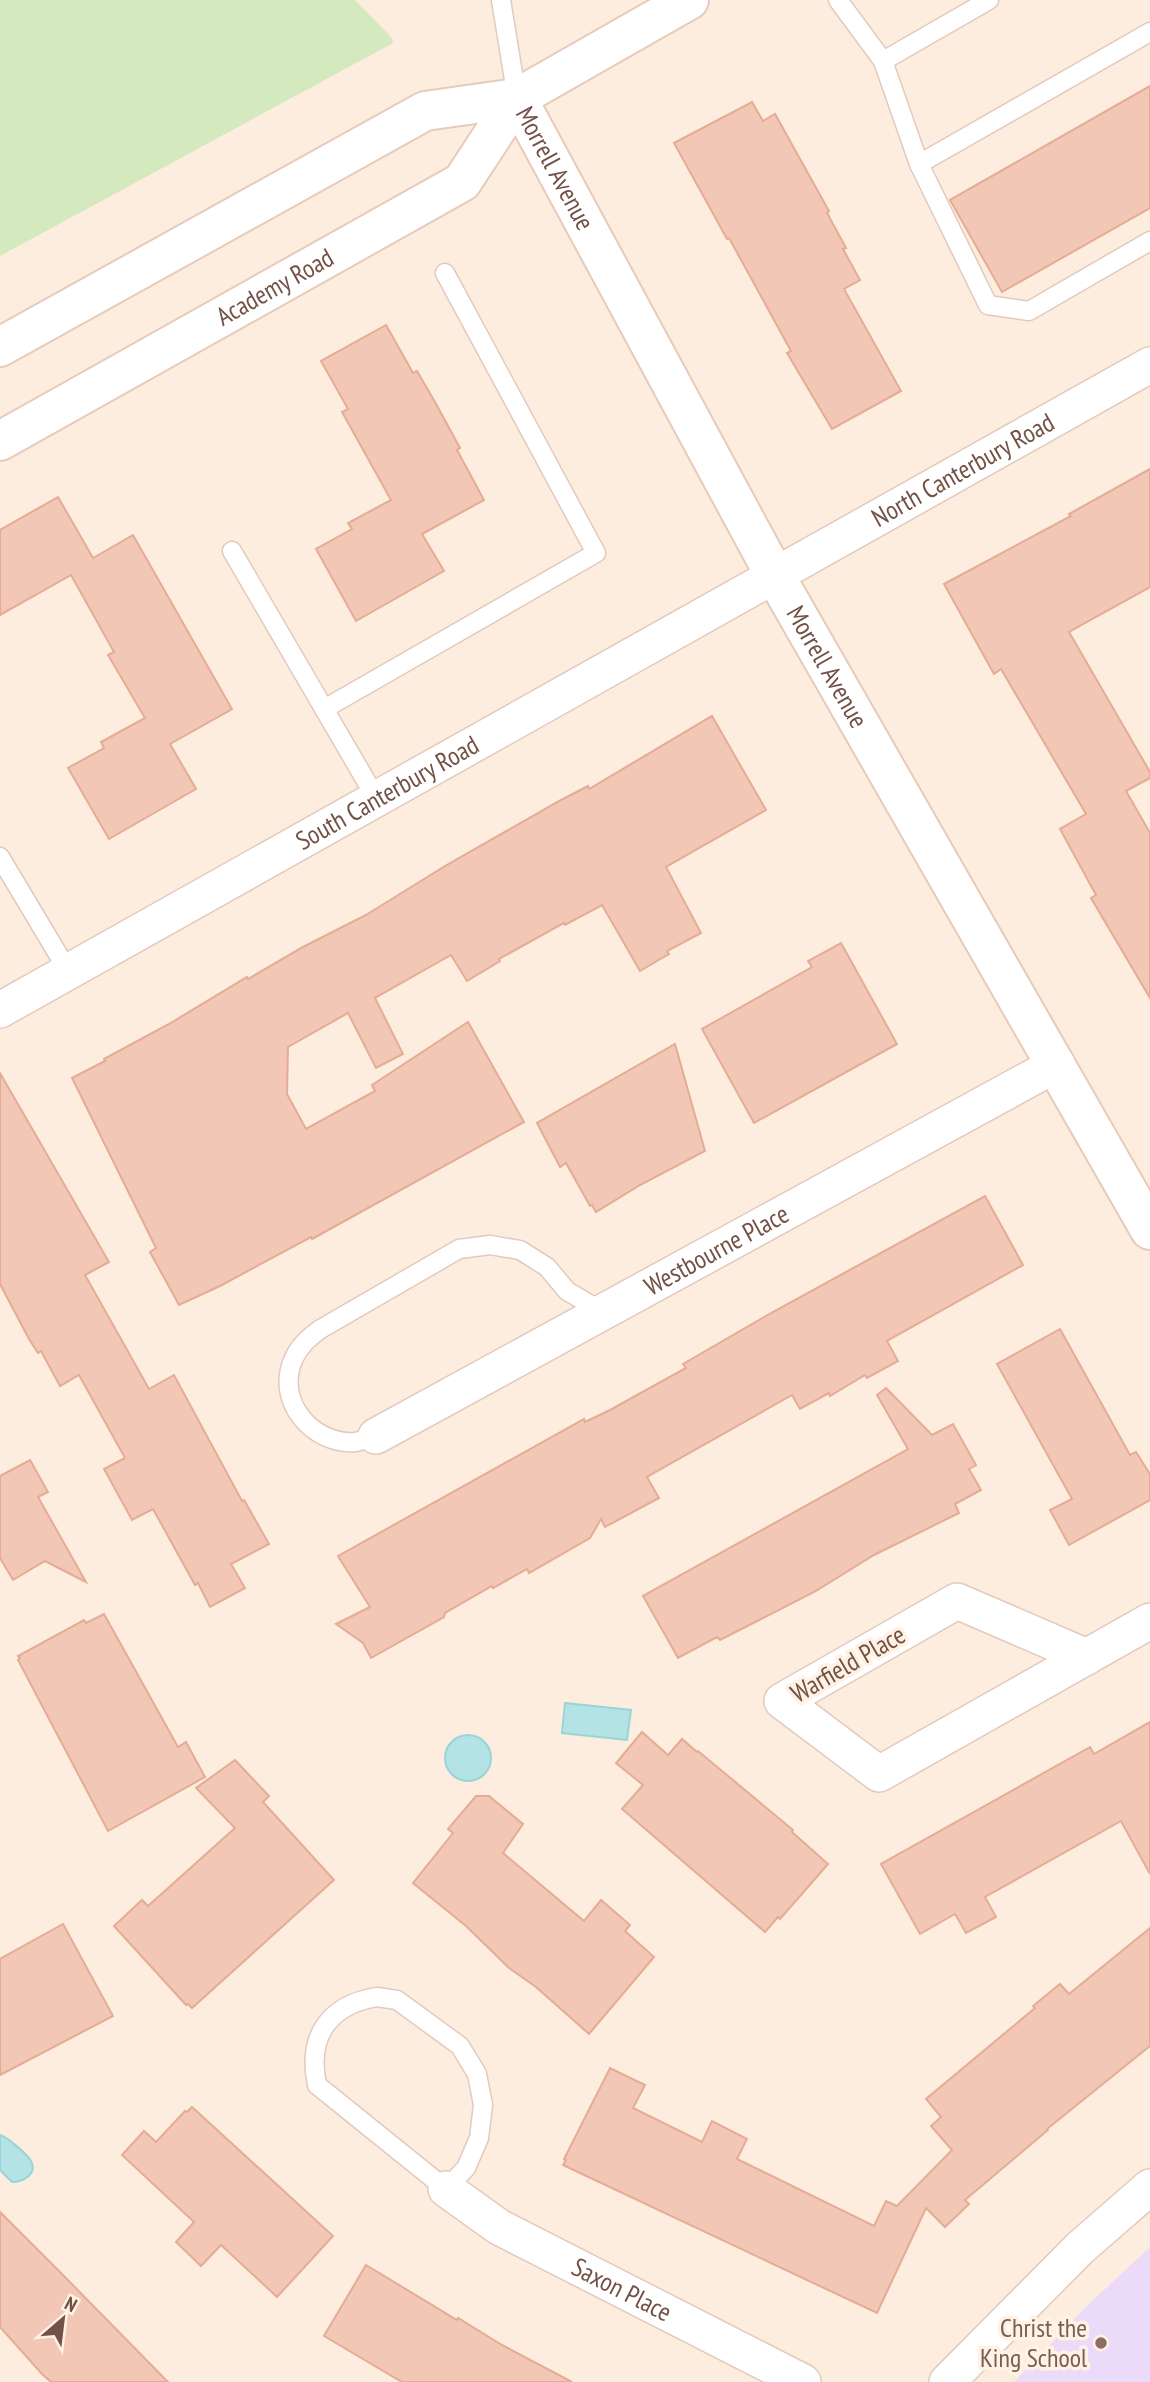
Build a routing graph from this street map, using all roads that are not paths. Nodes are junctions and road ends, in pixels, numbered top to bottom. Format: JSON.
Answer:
{"nodes":[{"id":1,"x":502,"y":0,"type":"edge"},
{"id":2,"x":689,"y":0,"type":"edge"},
{"id":3,"x":838,"y":0,"type":"edge"},
{"id":4,"x":989,"y":0,"type":"edge"},
{"id":5,"x":1150,"y":32,"type":"edge"},
{"id":6,"x":883,"y":61,"type":"junction"},
{"id":7,"x":517,"y":97,"type":"junction"},
{"id":8,"x":919,"y":164,"type":"junction"},
{"id":9,"x":1150,"y":241,"type":"edge"},
{"id":10,"x":445,"y":273,"type":"dead end"},
{"id":11,"x":0,"y":347,"type":"edge"},
{"id":12,"x":1150,"y":365,"type":"edge"},
{"id":13,"x":0,"y":441,"type":"edge"},
{"id":14,"x":232,"y":551,"type":"dead end"},
{"id":15,"x":774,"y":574,"type":"junction"},
{"id":16,"x":324,"y":709,"type":"junction"},
{"id":17,"x":376,"y":798,"type":"junction"},
{"id":18,"x":0,"y":857,"type":"edge"},
{"id":19,"x":68,"y":971,"type":"junction"},
{"id":20,"x":0,"y":1010,"type":"edge"},
{"id":21,"x":1057,"y":1064,"type":"junction"},
{"id":22,"x":1150,"y":1230,"type":"edge"},
{"id":23,"x":603,"y":1312,"type":"junction"},
{"id":24,"x":376,"y":1436,"type":"joint"},
{"id":25,"x":1150,"y":1620,"type":"edge"},
{"id":26,"x":1087,"y":1657,"type":"junction"},
{"id":27,"x":1150,"y":2187,"type":"edge"},
{"id":28,"x":446,"y":2189,"type":"junction"},
{"id":29,"x":803,"y":2382,"type":"edge"},
{"id":30,"x":947,"y":2382,"type":"edge"}],
"edges":[{"from":1,"to":7,"type":"lane"},
{"from":2,"to":7,"type":"main road","name":"Academy Road"},
{"from":3,"to":6,"type":"lane"},
{"from":4,"to":6,"type":"lane"},
{"from":5,"to":8,"type":"lane"},
{"from":6,"to":8,"type":"lane"},
{"from":7,"to":11,"type":"main road","name":"Academy Road"},
{"from":7,"to":13,"type":"main road","name":"Academy Road"},
{"from":7,"to":15,"type":"main road","name":"Morrell Avenue"},
{"from":8,"to":9,"type":"lane"},
{"from":10,"to":16,"type":"lane"},
{"from":12,"to":15,"type":"street","name":"North Canterbury Road"},
{"from":14,"to":16,"type":"lane"},
{"from":15,"to":17,"type":"street","name":"South Canterbury Road"},
{"from":15,"to":21,"type":"main road","name":"Morrell Avenue"},
{"from":16,"to":17,"type":"lane"},
{"from":17,"to":19,"type":"street","name":"South Canterbury Road"},
{"from":18,"to":19,"type":"lane"},
{"from":19,"to":20,"type":"street","name":"South Canterbury Road"},
{"from":21,"to":22,"type":"main road","name":"Morrell Avenue"},
{"from":21,"to":23,"type":"street","name":"Westbourne Place"},
{"from":23,"to":24,"type":"street","name":"Westbourne Place"},
{"from":23,"to":24,"type":"lane"},
{"from":25,"to":26,"type":"street","name":"Warfield Place"},
{"from":26,"to":26,"type":"street","name":"Warfield Place"},
{"from":27,"to":30,"type":"street"},
{"from":28,"to":28,"type":"lane"},
{"from":28,"to":29,"type":"street","name":"Saxon Place"}]}
